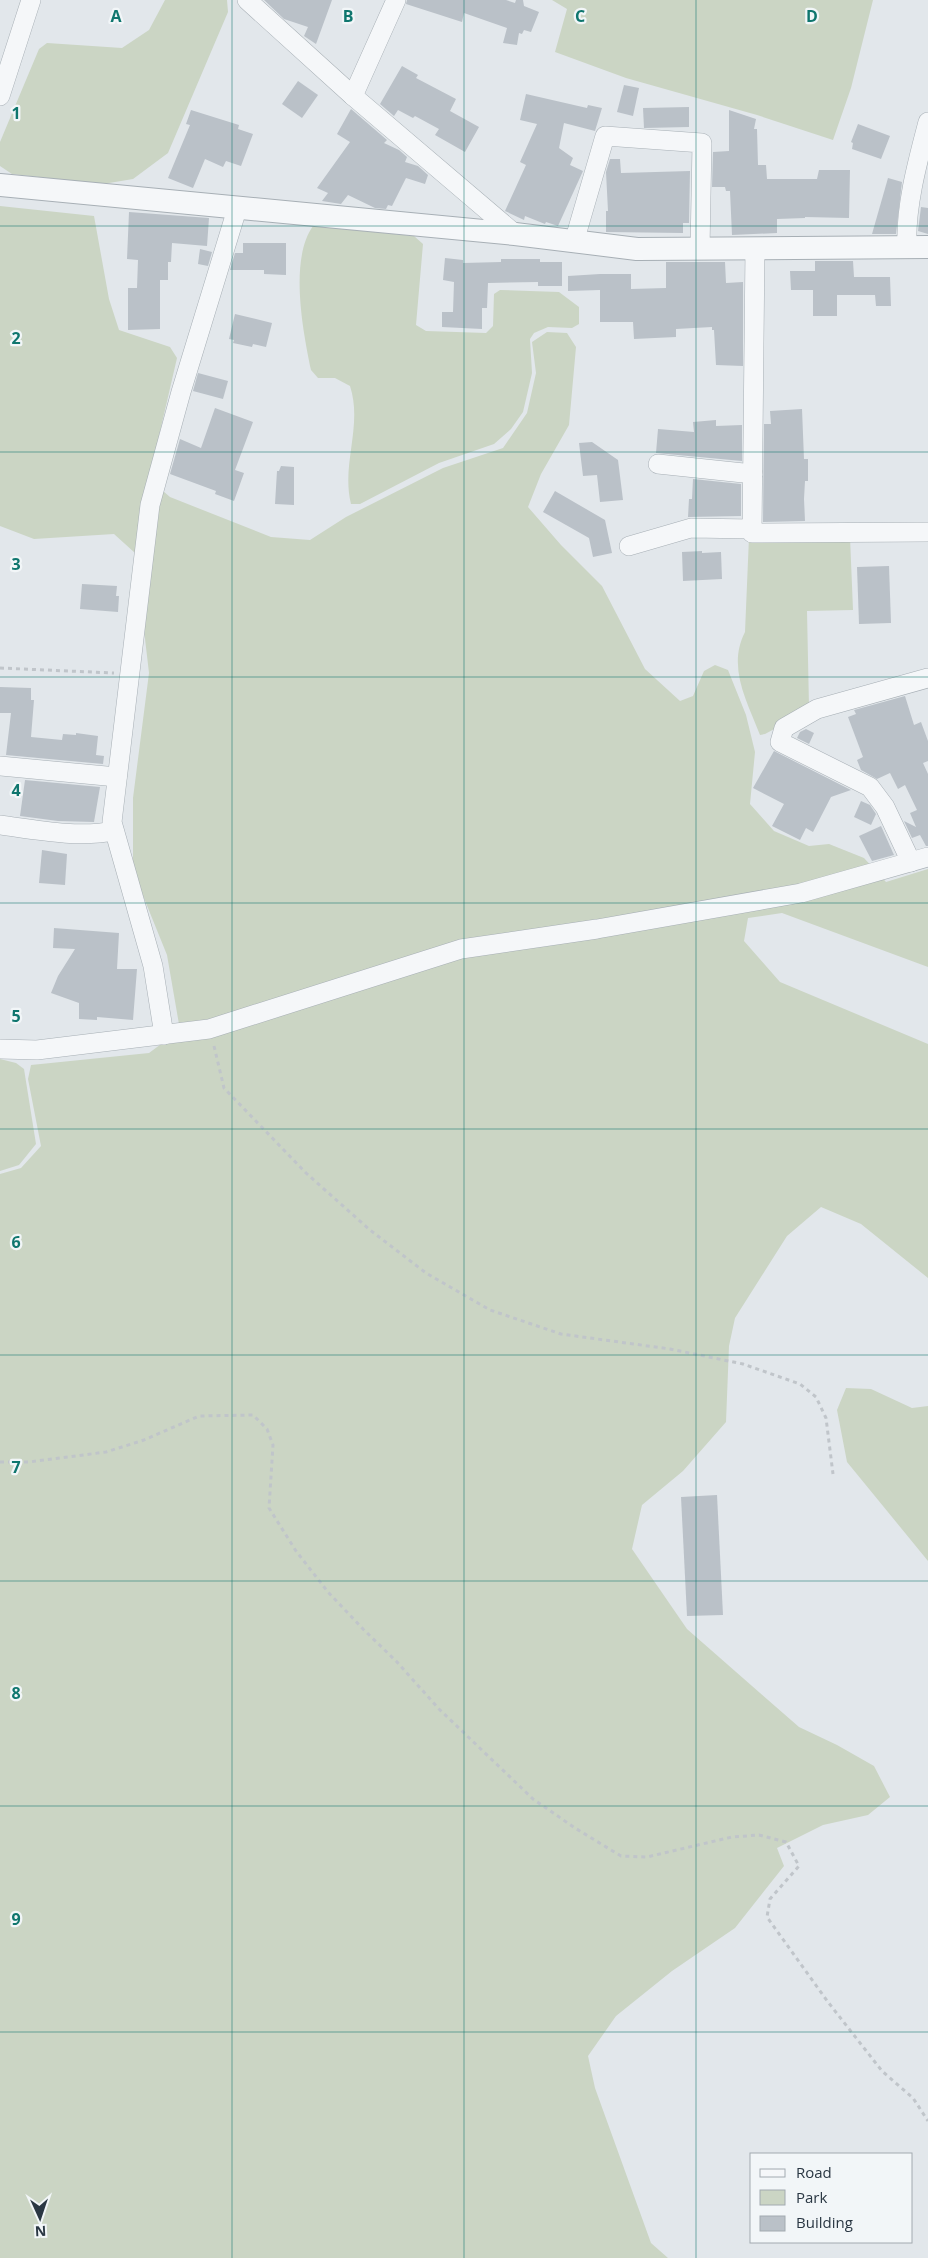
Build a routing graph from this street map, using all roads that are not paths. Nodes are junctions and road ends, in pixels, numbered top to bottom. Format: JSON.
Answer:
{"nodes":[{"id":1,"x":31,"y":0,"type":"edge"},
{"id":2,"x":247,"y":0,"type":"edge"},
{"id":3,"x":396,"y":0,"type":"edge"},
{"id":4,"x":0,"y":96,"type":"edge"},
{"id":5,"x":353,"y":96,"type":"junction"},
{"id":6,"x":928,"y":122,"type":"edge"},
{"id":7,"x":0,"y":185,"type":"edge"},
{"id":8,"x":237,"y":209,"type":"junction"},
{"id":9,"x":515,"y":234,"type":"junction"},
{"id":10,"x":574,"y":242,"type":"junction"},
{"id":11,"x":918,"y":247,"type":"edge"},
{"id":12,"x":755,"y":248,"type":"junction"},
{"id":13,"x":700,"y":249,"type":"junction"},
{"id":14,"x":658,"y":464,"type":"dead end"},
{"id":15,"x":753,"y":474,"type":"junction"},
{"id":16,"x":752,"y":529,"type":"junction"},
{"id":17,"x":928,"y":532,"type":"edge"},
{"id":18,"x":629,"y":546,"type":"dead end"},
{"id":19,"x":928,"y":678,"type":"edge"},
{"id":20,"x":0,"y":766,"type":"edge"},
{"id":21,"x":117,"y":778,"type":"junction"},
{"id":22,"x":0,"y":825,"type":"edge"},
{"id":23,"x":114,"y":831,"type":"junction"},
{"id":24,"x":920,"y":859,"type":"edge"},
{"id":25,"x":164,"y":1035,"type":"junction"},
{"id":26,"x":0,"y":1049,"type":"edge"}],
"edges":[{"from":1,"to":4,"type":"street"},
{"from":2,"to":5,"type":"street"},
{"from":3,"to":5,"type":"street"},
{"from":5,"to":9,"type":"street"},
{"from":6,"to":11,"type":"street"},
{"from":7,"to":8,"type":"street"},
{"from":8,"to":9,"type":"street"},
{"from":8,"to":21,"type":"street"},
{"from":9,"to":10,"type":"street"},
{"from":10,"to":13,"type":"street"},
{"from":10,"to":13,"type":"street"},
{"from":11,"to":12,"type":"street"},
{"from":12,"to":13,"type":"street"},
{"from":12,"to":15,"type":"street"},
{"from":14,"to":15,"type":"street"},
{"from":15,"to":16,"type":"street"},
{"from":16,"to":17,"type":"street"},
{"from":16,"to":18,"type":"street"},
{"from":19,"to":24,"type":"street"},
{"from":20,"to":21,"type":"street"},
{"from":21,"to":23,"type":"street"},
{"from":22,"to":23,"type":"street"},
{"from":23,"to":25,"type":"street"},
{"from":24,"to":25,"type":"street"},
{"from":25,"to":26,"type":"street"}]}
